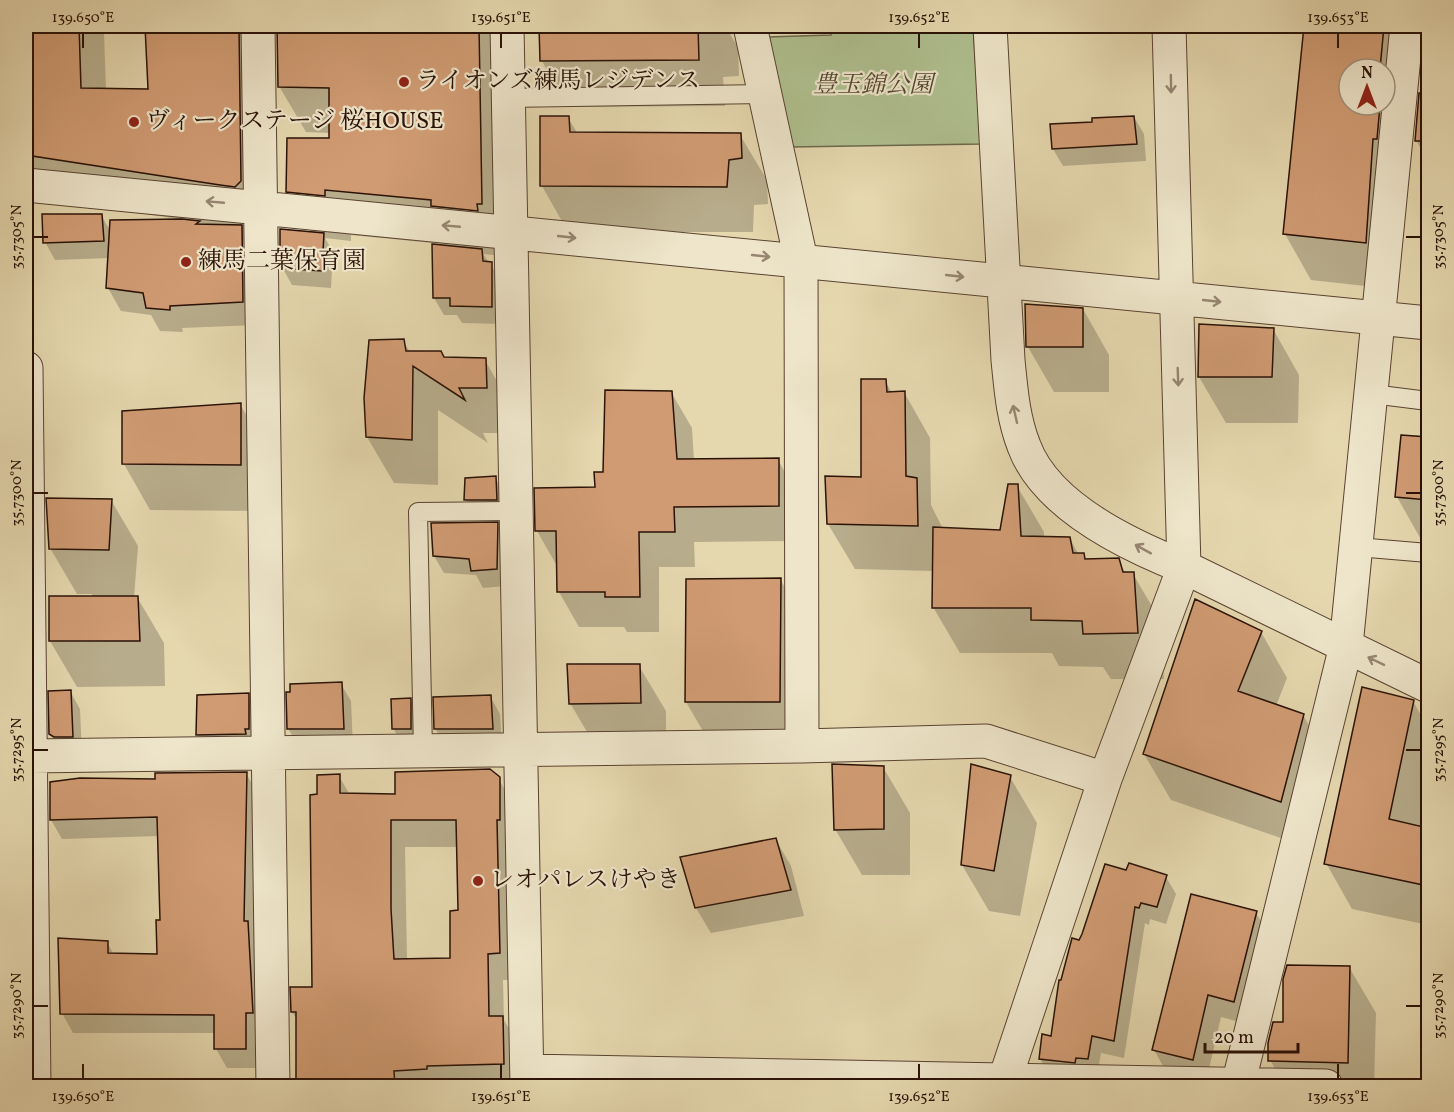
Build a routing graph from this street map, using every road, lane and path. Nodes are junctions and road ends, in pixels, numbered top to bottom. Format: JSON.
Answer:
{"nodes":[{"id":1,"x":258,"y":26,"type":"edge"},
{"id":2,"x":507,"y":26,"type":"edge"},
{"id":3,"x":750,"y":26,"type":"edge"},
{"id":4,"x":990,"y":26,"type":"edge"},
{"id":5,"x":1169,"y":26,"type":"edge"},
{"id":6,"x":1407,"y":26,"type":"edge"},
{"id":7,"x":765,"y":94,"type":"junction"},
{"id":8,"x":508,"y":98,"type":"junction"},
{"id":9,"x":26,"y":185,"type":"edge"},
{"id":10,"x":260,"y":207,"type":"junction"},
{"id":11,"x":509,"y":231,"type":"junction"},
{"id":12,"x":801,"y":260,"type":"junction"},
{"id":13,"x":1004,"y":281,"type":"junction"},
{"id":14,"x":1176,"y":298,"type":"junction"},
{"id":15,"x":1378,"y":318,"type":"junction"},
{"id":16,"x":1428,"y":323,"type":"edge"},
{"id":17,"x":26,"y":368,"type":"edge"},
{"id":18,"x":1372,"y":394,"type":"junction"},
{"id":19,"x":1428,"y":401,"type":"edge"},
{"id":20,"x":514,"y":511,"type":"junction"},
{"id":21,"x":1357,"y":547,"type":"junction"},
{"id":22,"x":1428,"y":553,"type":"edge"},
{"id":23,"x":1184,"y":567,"type":"junction"},
{"id":24,"x":1346,"y":646,"type":"junction"},
{"id":25,"x":1428,"y":686,"type":"edge"},
{"id":26,"x":801,"y":746,"type":"junction"},
{"id":27,"x":519,"y":748,"type":"junction"},
{"id":28,"x":423,"y":751,"type":"junction"},
{"id":29,"x":268,"y":752,"type":"junction"},
{"id":30,"x":30,"y":756,"type":"junction"},
{"id":31,"x":1105,"y":779,"type":"junction"},
{"id":32,"x":29,"y":1002,"type":"edge"},
{"id":33,"x":527,"y":1079,"type":"edge"},
{"id":34,"x":1005,"y":1082,"type":"edge"},
{"id":35,"x":1238,"y":1085,"type":"edge"},
{"id":36,"x":34,"y":1086,"type":"edge"},
{"id":37,"x":273,"y":1086,"type":"edge"},
{"id":38,"x":1326,"y":1086,"type":"edge"}],
"edges":[{"from":1,"to":10,"type":"street"},
{"from":2,"to":8,"type":"street"},
{"from":3,"to":7,"type":"street"},
{"from":4,"to":13,"type":"street"},
{"from":5,"to":14,"type":"street","one_way":true},
{"from":6,"to":15,"type":"street"},
{"from":7,"to":8,"type":"lane"},
{"from":7,"to":12,"type":"street"},
{"from":8,"to":11,"type":"street"},
{"from":10,"to":9,"type":"street","one_way":true},
{"from":11,"to":10,"type":"street","one_way":true},
{"from":10,"to":29,"type":"street"},
{"from":11,"to":12,"type":"street","one_way":true},
{"from":11,"to":20,"type":"street"},
{"from":12,"to":13,"type":"street","one_way":true},
{"from":12,"to":26,"type":"street"},
{"from":13,"to":14,"type":"street"},
{"from":23,"to":13,"type":"street","one_way":true},
{"from":14,"to":15,"type":"street","one_way":true},
{"from":14,"to":23,"type":"street","one_way":true},
{"from":15,"to":16,"type":"street"},
{"from":15,"to":18,"type":"street"},
{"from":17,"to":30,"type":"street"},
{"from":18,"to":19,"type":"lane"},
{"from":18,"to":21,"type":"street"},
{"from":20,"to":27,"type":"street"},
{"from":20,"to":28,"type":"lane"},
{"from":21,"to":22,"type":"lane"},
{"from":21,"to":24,"type":"street"},
{"from":23,"to":24,"type":"street"},
{"from":23,"to":31,"type":"street"},
{"from":25,"to":24,"type":"street","one_way":true},
{"from":24,"to":35,"type":"street"},
{"from":26,"to":27,"type":"street"},
{"from":26,"to":31,"type":"street"},
{"from":27,"to":28,"type":"street"},
{"from":27,"to":33,"type":"street"},
{"from":28,"to":29,"type":"street"},
{"from":29,"to":30,"type":"street"},
{"from":29,"to":37,"type":"street"},
{"from":30,"to":32,"type":"street"},
{"from":31,"to":34,"type":"street"},
{"from":32,"to":36,"type":"street"},
{"from":33,"to":34,"type":"street"},
{"from":34,"to":35,"type":"street"},
{"from":35,"to":38,"type":"street"}]}
